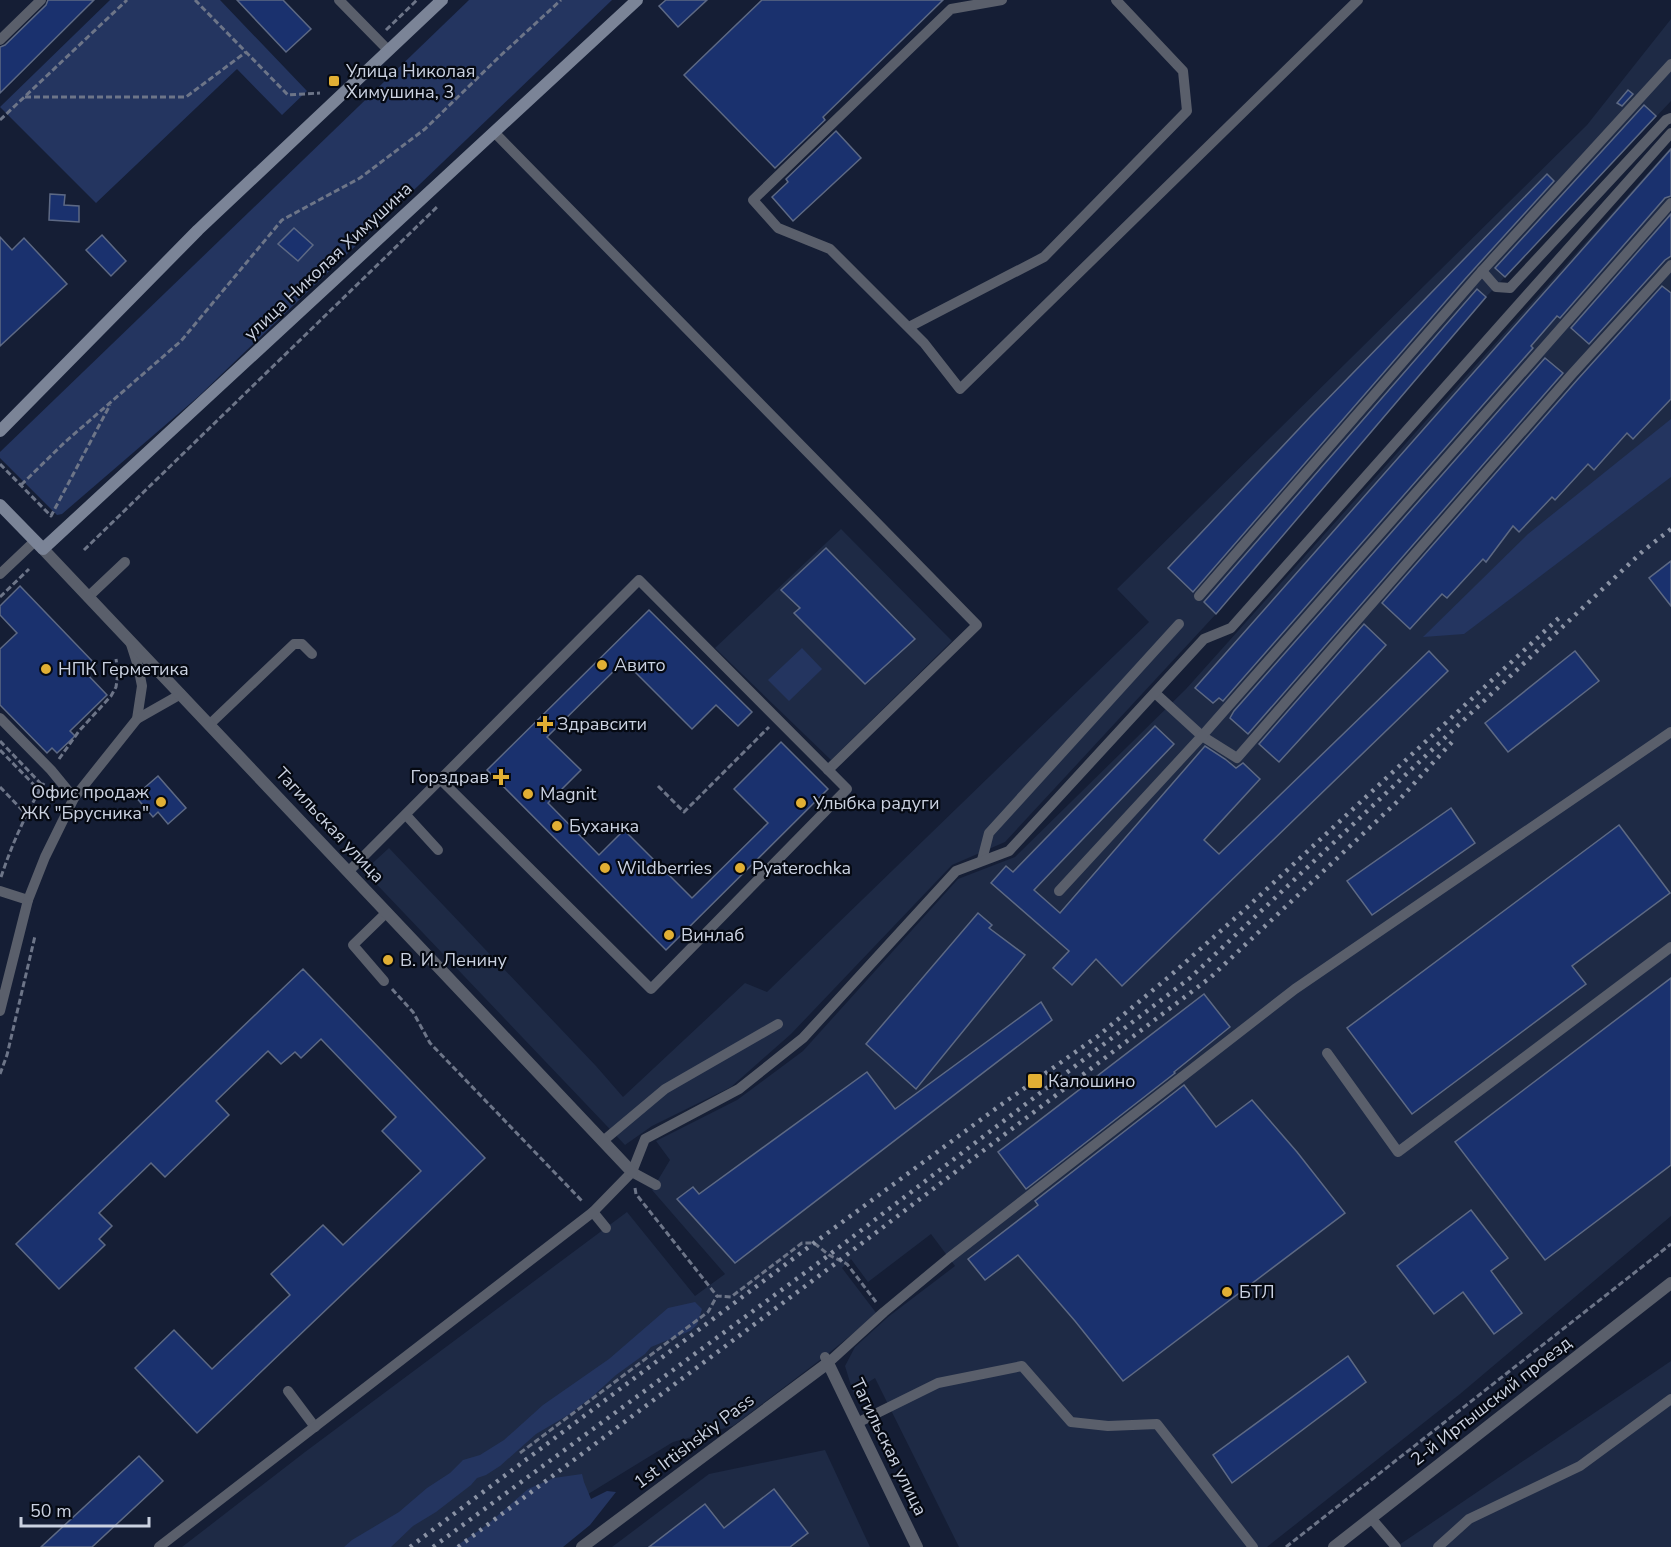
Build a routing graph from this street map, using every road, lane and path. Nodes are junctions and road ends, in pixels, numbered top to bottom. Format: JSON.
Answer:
{"nodes":[{"id":1,"x":40,"y":0,"type":"edge"},
{"id":2,"x":127,"y":0,"type":"edge"},
{"id":3,"x":195,"y":0,"type":"edge"},
{"id":4,"x":339,"y":0,"type":"edge"},
{"id":5,"x":441,"y":0,"type":"edge"},
{"id":6,"x":561,"y":0,"type":"edge"},
{"id":7,"x":637,"y":0,"type":"edge"},
{"id":8,"x":1002,"y":0,"type":"edge"},
{"id":9,"x":1116,"y":0,"type":"edge"},
{"id":10,"x":1359,"y":0,"type":"edge"},
{"id":11,"x":0,"y":40,"type":"edge"},
{"id":12,"x":388,"y":50,"type":"junction"},
{"id":13,"x":246,"y":52,"type":"junction"},
{"id":14,"x":1671,"y":64,"type":"edge"},
{"id":15,"x":320,"y":93,"type":"dead end"},
{"id":16,"x":25,"y":97,"type":"junction"},
{"id":17,"x":1671,"y":118,"type":"edge"},
{"id":18,"x":0,"y":120,"type":"edge"},
{"id":19,"x":494,"y":132,"type":"junction"},
{"id":20,"x":1671,"y":133,"type":"edge"},
{"id":21,"x":444,"y":200,"type":"dead end"},
{"id":22,"x":1671,"y":203,"type":"edge"},
{"id":23,"x":1671,"y":265,"type":"edge"},
{"id":24,"x":1482,"y":271,"type":"junction"},
{"id":25,"x":909,"y":327,"type":"junction"},
{"id":26,"x":111,"y":403,"type":"junction"},
{"id":27,"x":0,"y":431,"type":"edge"},
{"id":28,"x":0,"y":464,"type":"edge"},
{"id":29,"x":21,"y":485,"type":"junction"},
{"id":30,"x":0,"y":505,"type":"edge"},
{"id":31,"x":39,"y":545,"type":"junction"},
{"id":32,"x":84,"y":550,"type":"dead end"},
{"id":33,"x":125,"y":562,"type":"dead end"},
{"id":34,"x":29,"y":569,"type":"dead end"},
{"id":35,"x":0,"y":574,"type":"edge"},
{"id":36,"x":1199,"y":596,"type":"dead end"},
{"id":37,"x":0,"y":597,"type":"edge"},
{"id":38,"x":88,"y":597,"type":"junction"},
{"id":39,"x":1179,"y":624,"type":"dead end"},
{"id":40,"x":130,"y":640,"type":"junction"},
{"id":41,"x":312,"y":654,"type":"dead end"},
{"id":42,"x":116,"y":659,"type":"dead end"},
{"id":43,"x":1155,"y":693,"type":"junction"},
{"id":44,"x":182,"y":694,"type":"junction"},
{"id":45,"x":0,"y":718,"type":"edge"},
{"id":46,"x":137,"y":719,"type":"junction"},
{"id":47,"x":210,"y":724,"type":"junction"},
{"id":48,"x":768,"y":729,"type":"dead end"},
{"id":49,"x":1671,"y":732,"type":"edge"},
{"id":50,"x":1202,"y":736,"type":"junction"},
{"id":51,"x":0,"y":741,"type":"edge"},
{"id":52,"x":0,"y":750,"type":"edge"},
{"id":53,"x":51,"y":770,"type":"junction"},
{"id":54,"x":828,"y":770,"type":"junction"},
{"id":55,"x":441,"y":780,"type":"junction"},
{"id":56,"x":42,"y":785,"type":"junction"},
{"id":57,"x":658,"y":786,"type":"dead end"},
{"id":58,"x":0,"y":787,"type":"edge"},
{"id":59,"x":39,"y":790,"type":"junction"},
{"id":60,"x":74,"y":798,"type":"junction"},
{"id":61,"x":26,"y":814,"type":"junction"},
{"id":62,"x":406,"y":814,"type":"junction"},
{"id":63,"x":438,"y":850,"type":"dead end"},
{"id":64,"x":982,"y":860,"type":"junction"},
{"id":65,"x":349,"y":871,"type":"junction"},
{"id":66,"x":0,"y":880,"type":"edge"},
{"id":67,"x":0,"y":891,"type":"edge"},
{"id":68,"x":1059,"y":891,"type":"dead end"},
{"id":69,"x":28,"y":900,"type":"junction"},
{"id":70,"x":387,"y":912,"type":"junction"},
{"id":71,"x":37,"y":926,"type":"dead end"},
{"id":72,"x":1671,"y":947,"type":"edge"},
{"id":73,"x":384,"y":981,"type":"joint"},
{"id":74,"x":0,"y":1011,"type":"edge"},
{"id":75,"x":778,"y":1024,"type":"dead end"},
{"id":76,"x":1327,"y":1053,"type":"dead end"},
{"id":77,"x":0,"y":1074,"type":"edge"},
{"id":78,"x":603,"y":1141,"type":"junction"},
{"id":79,"x":632,"y":1172,"type":"junction"},
{"id":80,"x":656,"y":1185,"type":"dead end"},
{"id":81,"x":593,"y":1212,"type":"junction"},
{"id":82,"x":606,"y":1228,"type":"dead end"},
{"id":83,"x":1671,"y":1244,"type":"edge"},
{"id":84,"x":1671,"y":1283,"type":"edge"},
{"id":85,"x":717,"y":1296,"type":"junction"},
{"id":86,"x":884,"y":1312,"type":"junction"},
{"id":87,"x":826,"y":1360,"type":"junction"},
{"id":88,"x":288,"y":1391,"type":"dead end"},
{"id":89,"x":1671,"y":1399,"type":"edge"},
{"id":90,"x":857,"y":1423,"type":"junction"},
{"id":91,"x":315,"y":1426,"type":"junction"},
{"id":92,"x":520,"y":1453,"type":"dead end"},
{"id":93,"x":1371,"y":1518,"type":"junction"},
{"id":94,"x":159,"y":1547,"type":"edge"},
{"id":95,"x":582,"y":1547,"type":"edge"},
{"id":96,"x":917,"y":1547,"type":"edge"},
{"id":97,"x":1253,"y":1547,"type":"edge"},
{"id":98,"x":1286,"y":1547,"type":"edge"},
{"id":99,"x":1334,"y":1547,"type":"edge"},
{"id":100,"x":1396,"y":1547,"type":"edge"},
{"id":101,"x":1438,"y":1547,"type":"edge"}],
"edges":[{"from":1,"to":11,"type":"lane"},
{"from":2,"to":16,"type":"path"},
{"from":3,"to":13,"type":"path"},
{"from":4,"to":12,"type":"lane"},
{"from":5,"to":12,"type":"main road"},
{"from":6,"to":26,"type":"path"},
{"from":7,"to":19,"type":"main road","name":"улица Николая Химушина"},
{"from":8,"to":25,"type":"lane"},
{"from":9,"to":25,"type":"lane"},
{"from":10,"to":25,"type":"lane"},
{"from":12,"to":27,"type":"main road"},
{"from":13,"to":15,"type":"path"},
{"from":13,"to":16,"type":"path"},
{"from":14,"to":24,"type":"lane"},
{"from":16,"to":18,"type":"path"},
{"from":17,"to":24,"type":"lane"},
{"from":19,"to":31,"type":"main road","name":"улица Николая Химушина"},
{"from":19,"to":54,"type":"lane"},
{"from":20,"to":43,"type":"lane"},
{"from":21,"to":32,"type":"path"},
{"from":22,"to":50,"type":"lane"},
{"from":23,"to":50,"type":"lane"},
{"from":24,"to":36,"type":"lane"},
{"from":26,"to":29,"type":"path"},
{"from":26,"to":29,"type":"path"},
{"from":28,"to":29,"type":"path"},
{"from":30,"to":31,"type":"main road","name":"Тагильская улица"},
{"from":31,"to":35,"type":"lane"},
{"from":31,"to":38,"type":"street","name":"Тагильская улица"},
{"from":33,"to":38,"type":"lane"},
{"from":34,"to":37,"type":"path"},
{"from":38,"to":40,"type":"street","name":"Тагильская улица"},
{"from":39,"to":64,"type":"lane"},
{"from":40,"to":44,"type":"street","name":"Тагильская улица"},
{"from":40,"to":46,"type":"lane"},
{"from":41,"to":47,"type":"lane"},
{"from":42,"to":53,"type":"path"},
{"from":43,"to":50,"type":"lane"},
{"from":43,"to":64,"type":"lane"},
{"from":44,"to":46,"type":"lane"},
{"from":44,"to":47,"type":"street","name":"Тагильская улица"},
{"from":45,"to":53,"type":"lane"},
{"from":46,"to":60,"type":"lane"},
{"from":47,"to":65,"type":"street","name":"Тагильская улица"},
{"from":48,"to":57,"type":"path"},
{"from":49,"to":86,"type":"lane"},
{"from":50,"to":68,"type":"lane"},
{"from":51,"to":56,"type":"path"},
{"from":52,"to":59,"type":"path"},
{"from":53,"to":56,"type":"path"},
{"from":53,"to":60,"type":"lane"},
{"from":54,"to":55,"type":"lane"},
{"from":54,"to":55,"type":"lane"},
{"from":55,"to":62,"type":"lane"},
{"from":56,"to":59,"type":"path"},
{"from":58,"to":61,"type":"path"},
{"from":59,"to":61,"type":"path"},
{"from":60,"to":69,"type":"lane"},
{"from":61,"to":66,"type":"path"},
{"from":62,"to":63,"type":"lane"},
{"from":62,"to":65,"type":"lane"},
{"from":64,"to":79,"type":"lane"},
{"from":65,"to":70,"type":"street","name":"Тагильская улица"},
{"from":67,"to":69,"type":"lane"},
{"from":69,"to":74,"type":"lane"},
{"from":70,"to":73,"type":"lane"},
{"from":70,"to":78,"type":"street","name":"Тагильская улица"},
{"from":71,"to":77,"type":"path"},
{"from":72,"to":76,"type":"lane"},
{"from":73,"to":81,"type":"path"},
{"from":75,"to":78,"type":"lane"},
{"from":78,"to":79,"type":"street","name":"Тагильская улица"},
{"from":79,"to":80,"type":"lane"},
{"from":79,"to":81,"type":"lane"},
{"from":79,"to":85,"type":"path"},
{"from":81,"to":82,"type":"lane"},
{"from":81,"to":91,"type":"lane"},
{"from":83,"to":98,"type":"path"},
{"from":84,"to":93,"type":"street","name":"2-й Иртышский проезд"},
{"from":85,"to":86,"type":"path"},
{"from":85,"to":92,"type":"path"},
{"from":86,"to":87,"type":"lane"},
{"from":87,"to":90,"type":"street","name":"Тагильская улица"},
{"from":87,"to":95,"type":"street","name":"1st Irtishskiy Pass"},
{"from":88,"to":91,"type":"lane"},
{"from":89,"to":101,"type":"lane"},
{"from":90,"to":96,"type":"street","name":"Тагильская улица"},
{"from":90,"to":97,"type":"lane"},
{"from":91,"to":94,"type":"lane"},
{"from":93,"to":99,"type":"street","name":"2-й Иртышский проезд"},
{"from":93,"to":100,"type":"lane"}]}
